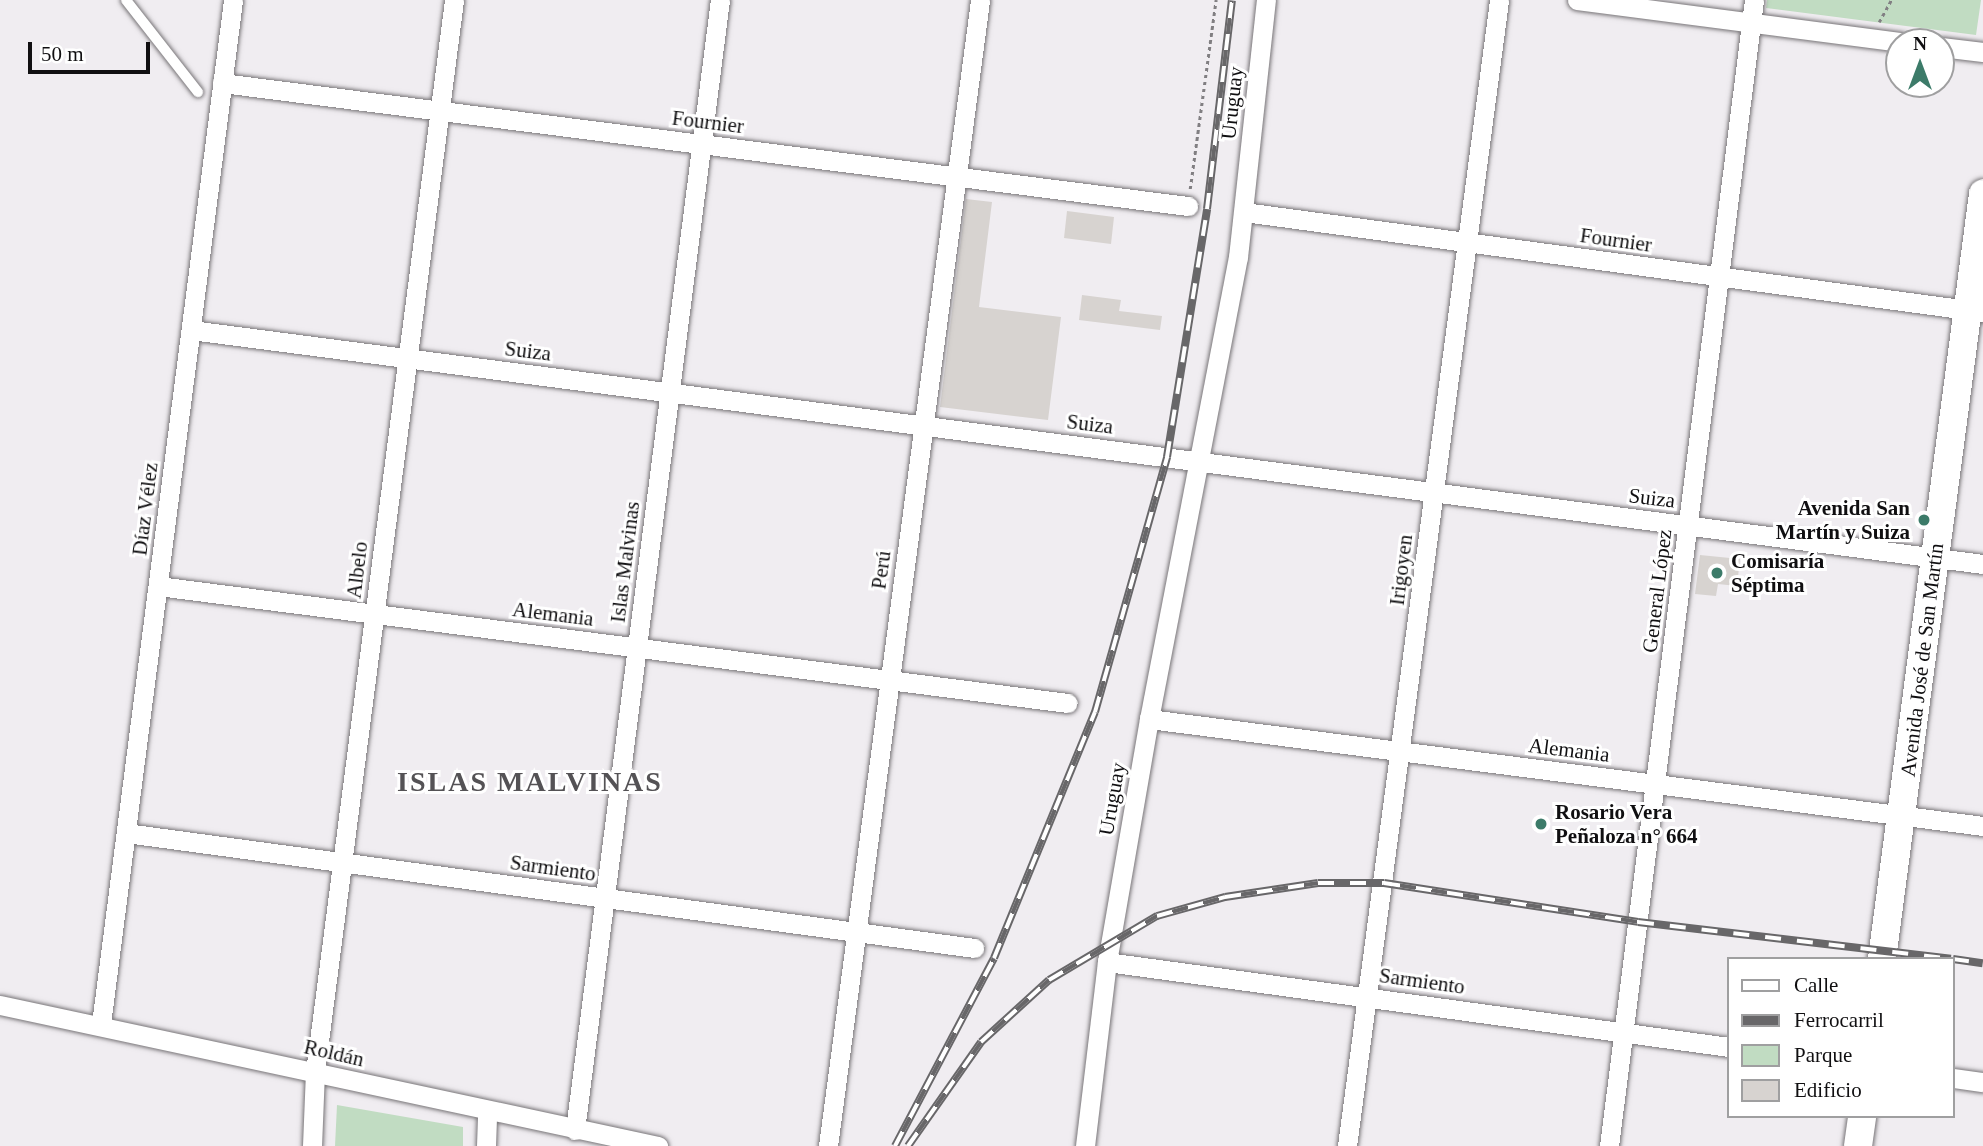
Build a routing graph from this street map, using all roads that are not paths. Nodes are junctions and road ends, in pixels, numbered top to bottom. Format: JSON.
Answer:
{"nodes":[{"id":1,"x":126,"y":0,"type":"edge"},
{"id":2,"x":233,"y":0,"type":"edge"},
{"id":3,"x":454,"y":0,"type":"edge"},
{"id":4,"x":720,"y":0,"type":"edge"},
{"id":5,"x":980,"y":0,"type":"edge"},
{"id":6,"x":1266,"y":0,"type":"edge"},
{"id":7,"x":1499,"y":0,"type":"edge"},
{"id":8,"x":1577,"y":0,"type":"edge"},
{"id":9,"x":1754,"y":0,"type":"edge"},
{"id":10,"x":1751,"y":22,"type":"junction"},
{"id":11,"x":1885,"y":40,"type":"edge"},
{"id":12,"x":1955,"y":49,"type":"edge"},
{"id":13,"x":1983,"y":52,"type":"edge"},
{"id":14,"x":222,"y":83,"type":"junction"},
{"id":15,"x":198,"y":92,"type":"dead end"},
{"id":16,"x":439,"y":111,"type":"junction"},
{"id":17,"x":702,"y":144,"type":"junction"},
{"id":18,"x":956,"y":176,"type":"junction"},
{"id":19,"x":1983,"y":194,"type":"edge"},
{"id":20,"x":1188,"y":206,"type":"road end"},
{"id":21,"x":1244,"y":212,"type":"junction"},
{"id":22,"x":1467,"y":243,"type":"junction"},
{"id":23,"x":1720,"y":276,"type":"junction"},
{"id":24,"x":1975,"y":311,"type":"edge"},
{"id":25,"x":191,"y":330,"type":"junction"},
{"id":26,"x":408,"y":358,"type":"junction"},
{"id":27,"x":670,"y":392,"type":"junction"},
{"id":28,"x":923,"y":426,"type":"junction"},
{"id":29,"x":1197,"y":462,"type":"junction"},
{"id":30,"x":1434,"y":492,"type":"junction"},
{"id":31,"x":1688,"y":526,"type":"junction"},
{"id":32,"x":1935,"y":558,"type":"junction"},
{"id":33,"x":1983,"y":564,"type":"edge"},
{"id":34,"x":158,"y":586,"type":"junction"},
{"id":35,"x":374,"y":614,"type":"junction"},
{"id":36,"x":637,"y":648,"type":"junction"},
{"id":37,"x":890,"y":680,"type":"junction"},
{"id":38,"x":1068,"y":703,"type":"dead end"},
{"id":39,"x":1149,"y":719,"type":"junction"},
{"id":40,"x":1401,"y":751,"type":"junction"},
{"id":41,"x":1655,"y":784,"type":"junction"},
{"id":42,"x":1901,"y":816,"type":"junction"},
{"id":43,"x":1983,"y":826,"type":"edge"},
{"id":44,"x":126,"y":833,"type":"junction"},
{"id":45,"x":342,"y":862,"type":"junction"},
{"id":46,"x":605,"y":898,"type":"junction"},
{"id":47,"x":857,"y":932,"type":"junction"},
{"id":48,"x":974,"y":948,"type":"dead end"},
{"id":49,"x":1882,"y":957,"type":"edge"},
{"id":50,"x":1107,"y":962,"type":"junction"},
{"id":51,"x":1368,"y":997,"type":"junction"},
{"id":52,"x":0,"y":1005,"type":"edge"},
{"id":53,"x":101,"y":1024,"type":"junction"},
{"id":54,"x":1623,"y":1032,"type":"junction"},
{"id":55,"x":1728,"y":1047,"type":"edge"},
{"id":56,"x":315,"y":1072,"type":"junction"},
{"id":57,"x":1955,"y":1078,"type":"edge"},
{"id":58,"x":1983,"y":1082,"type":"edge"},
{"id":59,"x":487,"y":1110,"type":"junction"},
{"id":60,"x":1862,"y":1118,"type":"edge"},
{"id":61,"x":575,"y":1129,"type":"junction"},
{"id":62,"x":312,"y":1146,"type":"edge"},
{"id":63,"x":486,"y":1146,"type":"edge"},
{"id":64,"x":658,"y":1146,"type":"edge"},
{"id":65,"x":828,"y":1146,"type":"edge"},
{"id":66,"x":1084,"y":1146,"type":"edge"},
{"id":67,"x":1347,"y":1146,"type":"edge"},
{"id":68,"x":1609,"y":1146,"type":"edge"},
{"id":69,"x":1858,"y":1146,"type":"edge"}],
"edges":[{"from":1,"to":15,"type":"lane"},
{"from":2,"to":14,"type":"street","name":"Díaz Vélez"},
{"from":3,"to":16,"type":"street","name":"Albelo"},
{"from":4,"to":17,"type":"street","name":"Islas Malvinas"},
{"from":5,"to":18,"type":"street","name":"Perú"},
{"from":6,"to":21,"type":"street","name":"Uruguay"},
{"from":7,"to":22,"type":"street","name":"Irigoyen"},
{"from":8,"to":10,"type":"street"},
{"from":9,"to":10,"type":"street","name":"General López"},
{"from":10,"to":11,"type":"street"},
{"from":10,"to":23,"type":"street","name":"General López"},
{"from":12,"to":13,"type":"street"},
{"from":14,"to":16,"type":"street","name":"Fournier"},
{"from":14,"to":25,"type":"street","name":"Díaz Vélez"},
{"from":16,"to":17,"type":"street","name":"Fournier"},
{"from":16,"to":26,"type":"street","name":"Albelo"},
{"from":17,"to":18,"type":"street","name":"Fournier"},
{"from":17,"to":27,"type":"street","name":"Islas Malvinas"},
{"from":18,"to":20,"type":"street","name":"Fournier"},
{"from":18,"to":28,"type":"street","name":"Perú"},
{"from":19,"to":24,"type":"main road","name":"Avenida José de San Martín"},
{"from":21,"to":22,"type":"street","name":"Fournier"},
{"from":21,"to":29,"type":"street","name":"Uruguay"},
{"from":22,"to":23,"type":"street","name":"Fournier"},
{"from":22,"to":30,"type":"street","name":"Irigoyen"},
{"from":23,"to":24,"type":"street","name":"Fournier"},
{"from":23,"to":31,"type":"street","name":"General López"},
{"from":24,"to":32,"type":"main road","name":"Avenida José de San Martín"},
{"from":25,"to":26,"type":"street","name":"Suiza"},
{"from":25,"to":34,"type":"street","name":"Díaz Vélez"},
{"from":26,"to":27,"type":"street","name":"Suiza"},
{"from":26,"to":35,"type":"street","name":"Albelo"},
{"from":27,"to":28,"type":"street","name":"Suiza"},
{"from":27,"to":36,"type":"street","name":"Islas Malvinas"},
{"from":28,"to":29,"type":"street","name":"Suiza"},
{"from":28,"to":37,"type":"street","name":"Perú"},
{"from":29,"to":30,"type":"street","name":"Suiza"},
{"from":29,"to":39,"type":"street","name":"Uruguay"},
{"from":30,"to":31,"type":"street","name":"Suiza"},
{"from":30,"to":40,"type":"street","name":"Irigoyen"},
{"from":31,"to":32,"type":"street","name":"Suiza"},
{"from":31,"to":41,"type":"street","name":"General López"},
{"from":32,"to":33,"type":"street","name":"Suiza"},
{"from":32,"to":42,"type":"main road","name":"Avenida José de San Martín"},
{"from":34,"to":35,"type":"street","name":"Alemania"},
{"from":34,"to":44,"type":"street","name":"Díaz Vélez"},
{"from":35,"to":36,"type":"street","name":"Alemania"},
{"from":35,"to":45,"type":"street","name":"Albelo"},
{"from":36,"to":37,"type":"street","name":"Alemania"},
{"from":36,"to":46,"type":"street","name":"Islas Malvinas"},
{"from":37,"to":38,"type":"street","name":"Alemania"},
{"from":37,"to":47,"type":"street","name":"Perú"},
{"from":39,"to":40,"type":"street","name":"Alemania"},
{"from":39,"to":50,"type":"street","name":"Uruguay"},
{"from":40,"to":41,"type":"street","name":"Alemania"},
{"from":40,"to":51,"type":"street","name":"Irigoyen"},
{"from":41,"to":42,"type":"street","name":"Alemania"},
{"from":41,"to":54,"type":"street","name":"General López"},
{"from":42,"to":43,"type":"street","name":"Alemania"},
{"from":42,"to":49,"type":"main road","name":"Avenida José de San Martín"},
{"from":44,"to":45,"type":"street","name":"Sarmiento"},
{"from":44,"to":53,"type":"street","name":"Díaz Vélez"},
{"from":45,"to":46,"type":"street","name":"Sarmiento"},
{"from":45,"to":56,"type":"street","name":"Albelo"},
{"from":46,"to":47,"type":"street","name":"Sarmiento"},
{"from":46,"to":61,"type":"street","name":"Islas Malvinas"},
{"from":47,"to":48,"type":"street","name":"Sarmiento"},
{"from":47,"to":65,"type":"street","name":"Perú"},
{"from":50,"to":51,"type":"street","name":"Sarmiento"},
{"from":50,"to":66,"type":"street","name":"Uruguay"},
{"from":51,"to":54,"type":"street","name":"Sarmiento"},
{"from":51,"to":67,"type":"street","name":"Irigoyen"},
{"from":52,"to":53,"type":"street","name":"Roldán"},
{"from":53,"to":56,"type":"street","name":"Roldán"},
{"from":54,"to":55,"type":"street","name":"Sarmiento"},
{"from":54,"to":68,"type":"street","name":"General López"},
{"from":56,"to":59,"type":"street","name":"Roldán"},
{"from":56,"to":62,"type":"street","name":"Albelo"},
{"from":57,"to":58,"type":"street"},
{"from":59,"to":61,"type":"street","name":"Roldán"},
{"from":59,"to":63,"type":"street"},
{"from":60,"to":69,"type":"main road"},
{"from":61,"to":64,"type":"street","name":"Roldán"}]}
